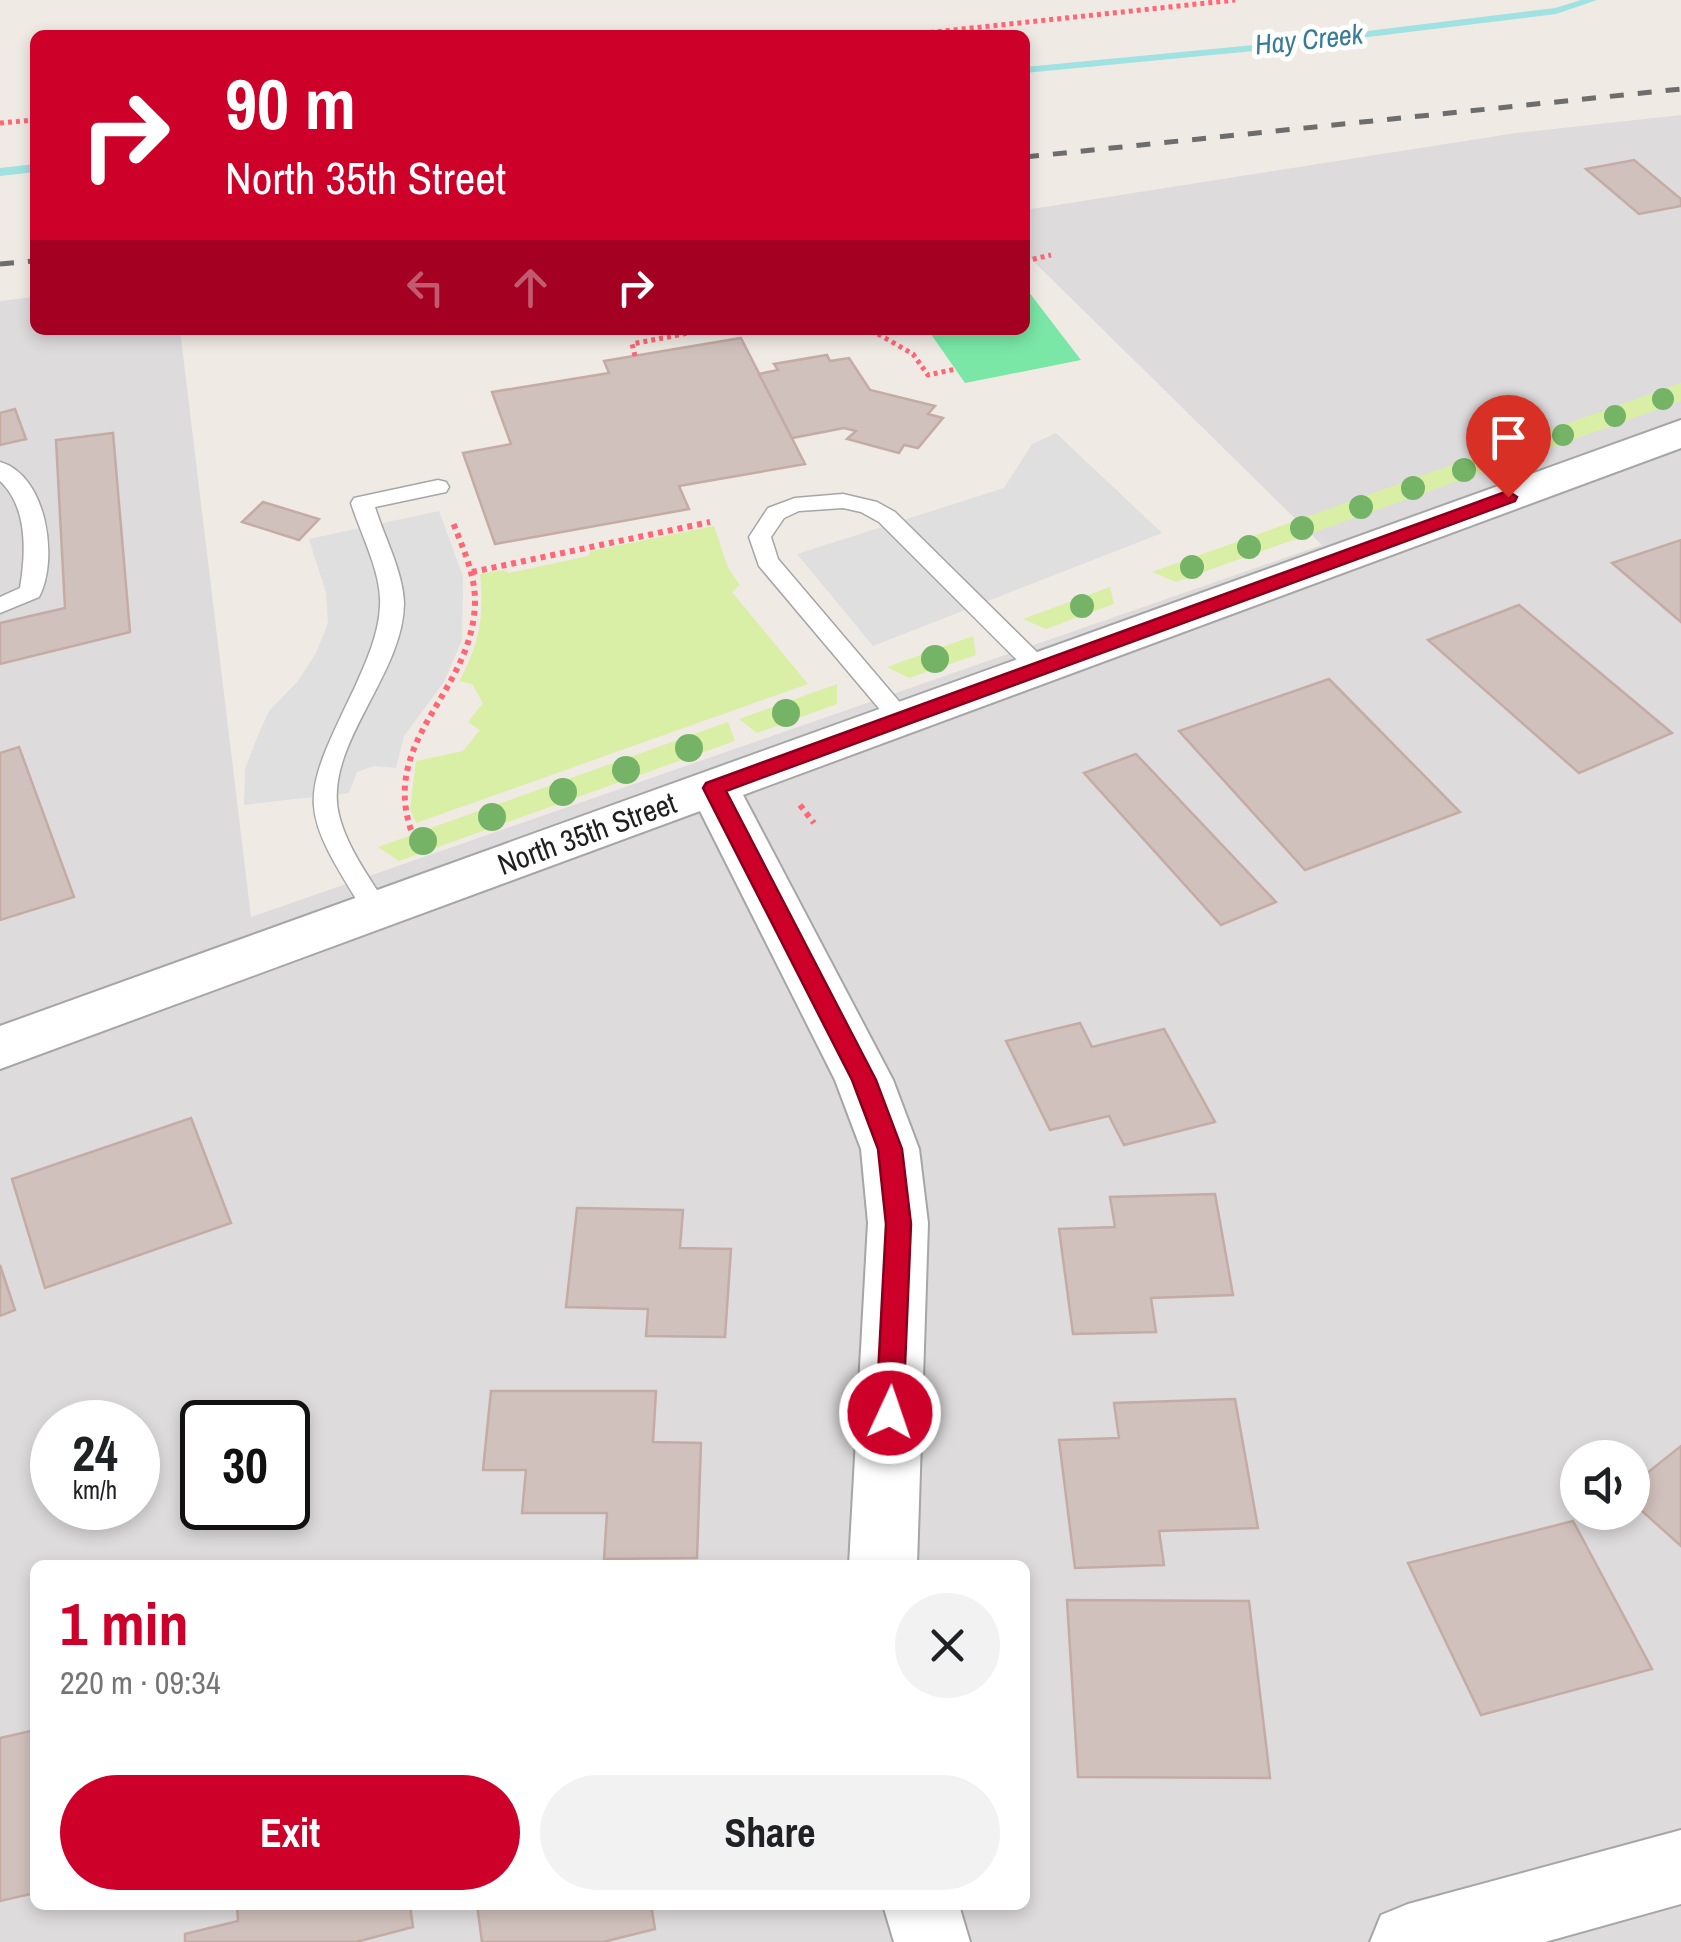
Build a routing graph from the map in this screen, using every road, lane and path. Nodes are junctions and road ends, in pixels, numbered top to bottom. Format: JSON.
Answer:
{"nodes":[{"id":1,"x":1235,"y":0,"type":"edge"},
{"id":2,"x":953,"y":30,"type":"edge"},
{"id":3,"x":30,"y":120,"type":"edge"},
{"id":4,"x":0,"y":123,"type":"edge"},
{"id":5,"x":1051,"y":254,"type":"dead end"},
{"id":6,"x":1030,"y":260,"type":"edge"},
{"id":7,"x":678,"y":335,"type":"edge"},
{"id":8,"x":879,"y":335,"type":"edge"},
{"id":9,"x":635,"y":356,"type":"dead end"},
{"id":10,"x":956,"y":370,"type":"dead end"},
{"id":11,"x":1681,"y":434,"type":"edge"},
{"id":12,"x":0,"y":469,"type":"edge"},
{"id":13,"x":438,"y":487,"type":"joint"},
{"id":14,"x":710,"y":522,"type":"dead end"},
{"id":15,"x":471,"y":572,"type":"junction"},
{"id":16,"x":0,"y":606,"type":"edge"},
{"id":17,"x":1040,"y":668,"type":"junction"},
{"id":18,"x":902,"y":719,"type":"junction"},
{"id":19,"x":714,"y":788,"type":"junction"},
{"id":20,"x":411,"y":830,"type":"dead end"},
{"id":21,"x":378,"y":911,"type":"junction"},
{"id":22,"x":0,"y":1048,"type":"edge"},
{"id":23,"x":883,"y":1560,"type":"edge"},
{"id":24,"x":1681,"y":1867,"type":"edge"},
{"id":25,"x":922,"y":1910,"type":"edge"},
{"id":26,"x":932,"y":1942,"type":"edge"},
{"id":27,"x":1408,"y":1942,"type":"edge"}],
"edges":[{"from":1,"to":2,"type":"path"},
{"from":3,"to":4,"type":"path"},
{"from":5,"to":6,"type":"path"},
{"from":7,"to":9,"type":"path"},
{"from":8,"to":10,"type":"path"},
{"from":11,"to":17,"type":"street","name":"North 35th Street"},
{"from":12,"to":16,"type":"lane"},
{"from":13,"to":15,"type":"path"},
{"from":13,"to":21,"type":"lane"},
{"from":14,"to":15,"type":"path"},
{"from":15,"to":20,"type":"path"},
{"from":17,"to":18,"type":"street","name":"North 35th Street"},
{"from":17,"to":18,"type":"lane"},
{"from":18,"to":19,"type":"street","name":"North 35th Street"},
{"from":19,"to":21,"type":"street","name":"North 35th Street"},
{"from":19,"to":23,"type":"street"},
{"from":21,"to":22,"type":"street","name":"North 35th Street"},
{"from":24,"to":27,"type":"street"},
{"from":25,"to":26,"type":"street"}]}
